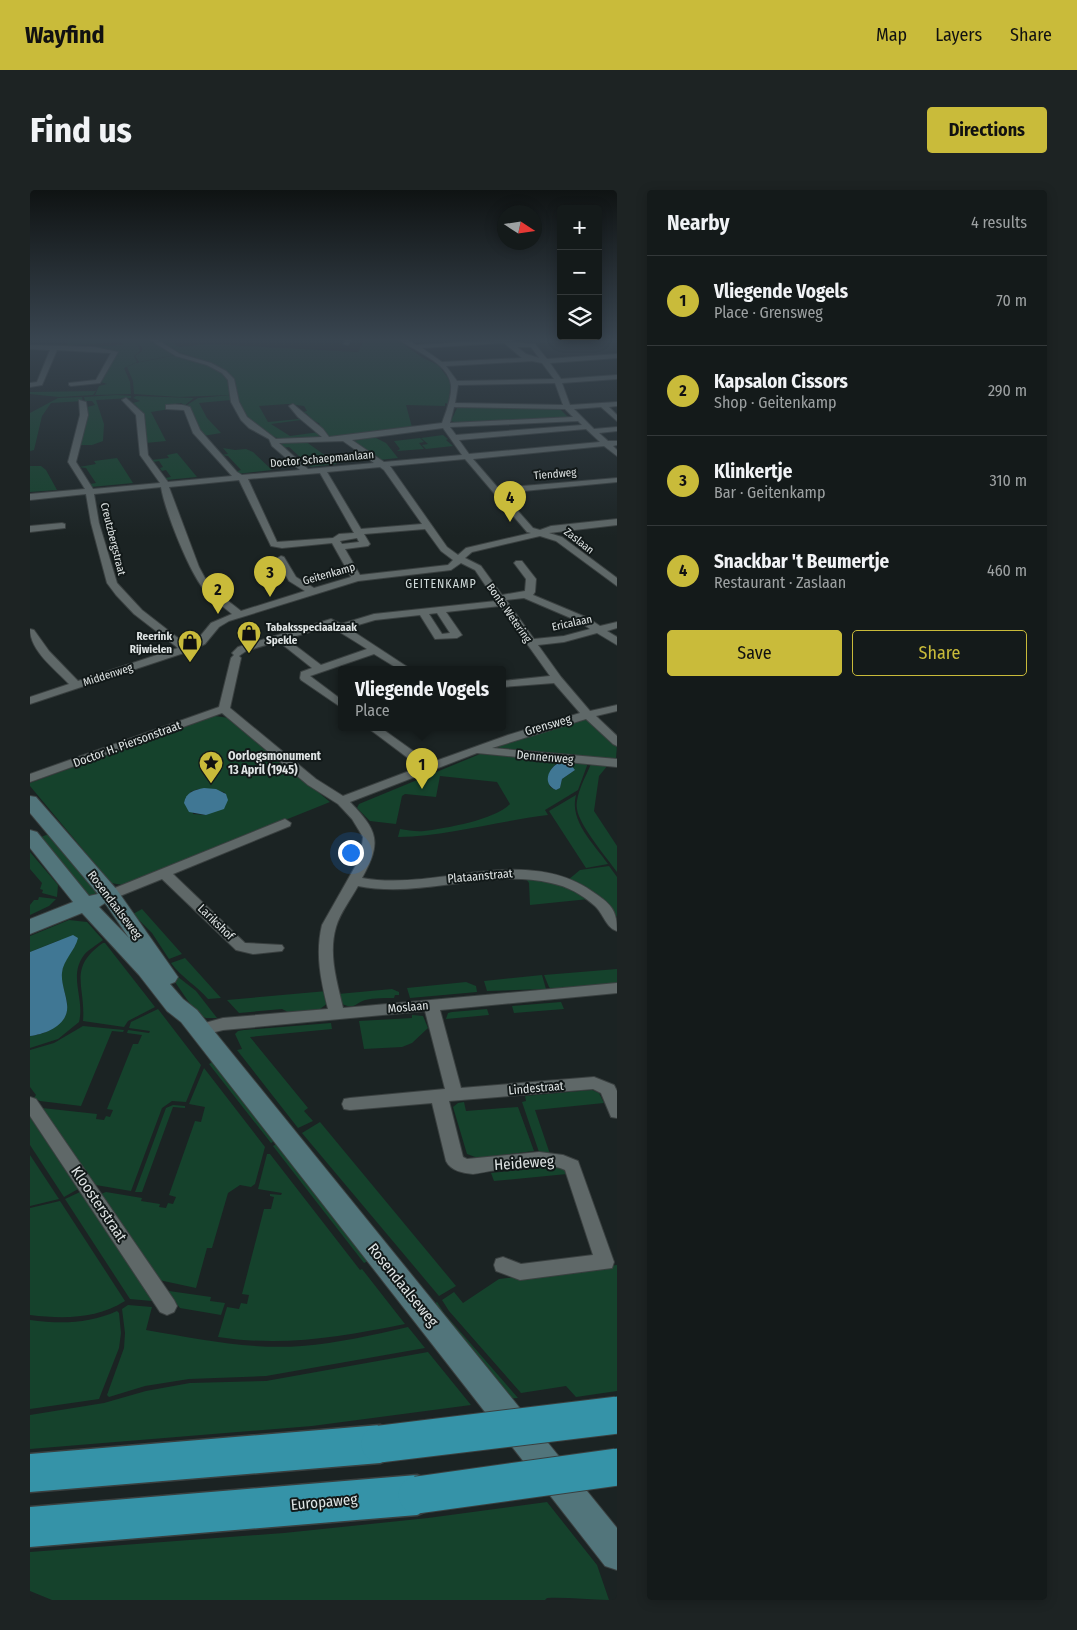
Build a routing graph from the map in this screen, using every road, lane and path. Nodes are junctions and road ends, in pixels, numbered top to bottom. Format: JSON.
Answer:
{"nodes":[{"id":1,"x":82,"y":405,"type":"edge"},
{"id":2,"x":131,"y":405,"type":"edge"},
{"id":3,"x":236,"y":405,"type":"edge"},
{"id":4,"x":451,"y":405,"type":"joint"},
{"id":5,"x":602,"y":405,"type":"junction"},
{"id":6,"x":605,"y":405,"type":"edge"},
{"id":7,"x":293,"y":406,"type":"dead end"},
{"id":8,"x":567,"y":407,"type":"junction"},
{"id":9,"x":169,"y":408,"type":"dead end"},
{"id":10,"x":578,"y":419,"type":"junction"},
{"id":11,"x":617,"y":419,"type":"edge"},
{"id":12,"x":445,"y":425,"type":"junction"},
{"id":13,"x":590,"y":429,"type":"junction"},
{"id":14,"x":617,"y":429,"type":"edge"},
{"id":15,"x":453,"y":438,"type":"junction"},
{"id":16,"x":345,"y":439,"type":"junction"},
{"id":17,"x":327,"y":440,"type":"junction"},
{"id":18,"x":275,"y":441,"type":"junction"},
{"id":19,"x":617,"y":443,"type":"edge"},
{"id":20,"x":606,"y":444,"type":"junction"},
{"id":21,"x":617,"y":454,"type":"edge"},
{"id":22,"x":467,"y":457,"type":"junction"},
{"id":23,"x":382,"y":465,"type":"junction"},
{"id":24,"x":322,"y":470,"type":"junction"},
{"id":25,"x":307,"y":472,"type":"junction"},
{"id":26,"x":240,"y":478,"type":"junction"},
{"id":27,"x":617,"y":480,"type":"edge"},
{"id":28,"x":165,"y":485,"type":"junction"},
{"id":29,"x":89,"y":491,"type":"junction"},
{"id":30,"x":496,"y":491,"type":"junction"},
{"id":31,"x":30,"y":497,"type":"edge"},
{"id":32,"x":617,"y":522,"type":"edge"},
{"id":33,"x":62,"y":526,"type":"dead end"},
{"id":34,"x":428,"y":526,"type":"junction"},
{"id":35,"x":30,"y":529,"type":"edge"},
{"id":36,"x":543,"y":533,"type":"junction"},
{"id":37,"x":359,"y":534,"type":"junction"},
{"id":38,"x":337,"y":543,"type":"junction"},
{"id":39,"x":281,"y":559,"type":"dead end"},
{"id":40,"x":460,"y":559,"type":"junction"},
{"id":41,"x":519,"y":564,"type":"dead end"},
{"id":42,"x":357,"y":578,"type":"junction"},
{"id":43,"x":617,"y":583,"type":"edge"},
{"id":44,"x":311,"y":591,"type":"junction"},
{"id":45,"x":525,"y":595,"type":"junction"},
{"id":46,"x":500,"y":600,"type":"junction"},
{"id":47,"x":440,"y":610,"type":"junction"},
{"id":48,"x":423,"y":612,"type":"junction"},
{"id":49,"x":240,"y":614,"type":"junction"},
{"id":50,"x":617,"y":625,"type":"edge"},
{"id":51,"x":342,"y":627,"type":"junction"},
{"id":52,"x":600,"y":630,"type":"junction"},
{"id":53,"x":30,"y":632,"type":"edge"},
{"id":54,"x":617,"y":642,"type":"edge"},
{"id":55,"x":531,"y":643,"type":"junction"},
{"id":56,"x":288,"y":645,"type":"dead end"},
{"id":57,"x":186,"y":649,"type":"junction"},
{"id":58,"x":376,"y":650,"type":"junction"},
{"id":59,"x":401,"y":666,"type":"edge"},
{"id":60,"x":320,"y":669,"type":"junction"},
{"id":61,"x":557,"y":679,"type":"junction"},
{"id":62,"x":506,"y":684,"type":"edge"},
{"id":63,"x":76,"y":685,"type":"junction"},
{"id":64,"x":30,"y":701,"type":"edge"},
{"id":65,"x":338,"y":702,"type":"edge"},
{"id":66,"x":617,"y":708,"type":"edge"},
{"id":67,"x":224,"y":709,"type":"junction"},
{"id":68,"x":587,"y":714,"type":"junction"},
{"id":69,"x":378,"y":731,"type":"edge"},
{"id":70,"x":617,"y":742,"type":"edge"},
{"id":71,"x":474,"y":750,"type":"junction"},
{"id":72,"x":617,"y":763,"type":"edge"},
{"id":73,"x":428,"y":767,"type":"junction"},
{"id":74,"x":30,"y":778,"type":"edge"},
{"id":75,"x":30,"y":801,"type":"edge"},
{"id":76,"x":342,"y":801,"type":"junction"},
{"id":77,"x":285,"y":823,"type":"dead end"},
{"id":78,"x":30,"y":836,"type":"edge"},
{"id":79,"x":164,"y":872,"type":"junction"},
{"id":80,"x":354,"y":881,"type":"junction"},
{"id":81,"x":110,"y":895,"type":"junction"},
{"id":82,"x":86,"y":905,"type":"junction"},
{"id":83,"x":617,"y":926,"type":"edge"},
{"id":84,"x":30,"y":927,"type":"edge"},
{"id":85,"x":277,"y":948,"type":"dead end"},
{"id":86,"x":617,"y":988,"type":"edge"},
{"id":87,"x":432,"y":1005,"type":"junction"},
{"id":88,"x":336,"y":1013,"type":"junction"},
{"id":89,"x":194,"y":1023,"type":"junction"},
{"id":90,"x":613,"y":1089,"type":"edge"},
{"id":91,"x":447,"y":1095,"type":"junction"},
{"id":92,"x":30,"y":1103,"type":"edge"},
{"id":93,"x":350,"y":1104,"type":"dead end"},
{"id":94,"x":617,"y":1112,"type":"edge"},
{"id":95,"x":611,"y":1261,"type":"edge"},
{"id":96,"x":503,"y":1265,"type":"dead end"},
{"id":97,"x":167,"y":1306,"type":"dead end"},
{"id":98,"x":617,"y":1415,"type":"edge"},
{"id":99,"x":617,"y":1467,"type":"edge"},
{"id":100,"x":30,"y":1473,"type":"edge"},
{"id":101,"x":30,"y":1527,"type":"edge"},
{"id":102,"x":617,"y":1554,"type":"edge"}],
"edges":[{"from":1,"to":29,"type":"street","name":"Creutzbergstraat"},
{"from":2,"to":28,"type":"street"},
{"from":3,"to":18,"type":"street"},
{"from":4,"to":8,"type":"street"},
{"from":4,"to":12,"type":"street"},
{"from":5,"to":6,"type":"street"},
{"from":5,"to":8,"type":"street"},
{"from":5,"to":11,"type":"street"},
{"from":7,"to":17,"type":"street"},
{"from":8,"to":10,"type":"street"},
{"from":9,"to":26,"type":"street"},
{"from":10,"to":12,"type":"street"},
{"from":10,"to":13,"type":"street"},
{"from":12,"to":15,"type":"street","name":"Zaslaan"},
{"from":12,"to":16,"type":"street"},
{"from":13,"to":14,"type":"street"},
{"from":13,"to":15,"type":"street"},
{"from":13,"to":20,"type":"street"},
{"from":15,"to":22,"type":"street","name":"Zaslaan"},
{"from":16,"to":17,"type":"street"},
{"from":16,"to":23,"type":"street","name":"Bonte Wetering"},
{"from":17,"to":18,"type":"street"},
{"from":18,"to":25,"type":"street"},
{"from":19,"to":20,"type":"street","name":"Doctor Schaepmanlaan"},
{"from":20,"to":21,"type":"street"},
{"from":20,"to":22,"type":"street","name":"Doctor Schaepmanlaan"},
{"from":22,"to":23,"type":"street","name":"Doctor Schaepmanlaan"},
{"from":22,"to":30,"type":"street","name":"Zaslaan"},
{"from":23,"to":24,"type":"street","name":"Doctor Schaepmanlaan"},
{"from":23,"to":34,"type":"street","name":"Bonte Wetering"},
{"from":24,"to":25,"type":"street","name":"Doctor Schaepmanlaan"},
{"from":24,"to":37,"type":"street"},
{"from":25,"to":26,"type":"street","name":"Doctor Schaepmanlaan"},
{"from":26,"to":28,"type":"street","name":"Doctor Schaepmanlaan"},
{"from":26,"to":38,"type":"street"},
{"from":27,"to":30,"type":"street","name":"Tiendweg"},
{"from":28,"to":29,"type":"street","name":"Doctor Schaepmanlaan"},
{"from":28,"to":49,"type":"street"},
{"from":29,"to":31,"type":"street","name":"Doctor Schaepmanlaan"},
{"from":29,"to":57,"type":"street","name":"Creutzbergstraat"},
{"from":30,"to":36,"type":"street","name":"Zaslaan"},
{"from":32,"to":36,"type":"street","name":"Geitenkamp"},
{"from":33,"to":35,"type":"street"},
{"from":34,"to":37,"type":"street"},
{"from":34,"to":40,"type":"street","name":"Bonte Wetering"},
{"from":36,"to":40,"type":"street","name":"Geitenkamp"},
{"from":36,"to":43,"type":"street","name":"Zaslaan"},
{"from":37,"to":38,"type":"street"},
{"from":38,"to":42,"type":"street"},
{"from":39,"to":44,"type":"street"},
{"from":40,"to":42,"type":"street","name":"Geitenkamp"},
{"from":40,"to":46,"type":"street","name":"Bonte Wetering"},
{"from":41,"to":45,"type":"street"},
{"from":42,"to":44,"type":"street","name":"Geitenkamp"},
{"from":44,"to":49,"type":"street","name":"Geitenkamp"},
{"from":45,"to":46,"type":"street"},
{"from":45,"to":52,"type":"street"},
{"from":46,"to":47,"type":"street"},
{"from":46,"to":55,"type":"street","name":"Bonte Wetering"},
{"from":47,"to":48,"type":"street"},
{"from":47,"to":48,"type":"street"},
{"from":48,"to":51,"type":"street"},
{"from":49,"to":57,"type":"street","name":"Geitenkamp"},
{"from":50,"to":52,"type":"street","name":"Ericalaan"},
{"from":51,"to":58,"type":"street"},
{"from":51,"to":67,"type":"street"},
{"from":52,"to":54,"type":"street"},
{"from":52,"to":55,"type":"street","name":"Ericalaan"},
{"from":53,"to":63,"type":"street"},
{"from":55,"to":61,"type":"street","name":"Bonte Wetering"},
{"from":56,"to":60,"type":"street"},
{"from":57,"to":63,"type":"street","name":"Middenweg"},
{"from":58,"to":59,"type":"street"},
{"from":58,"to":60,"type":"street"},
{"from":60,"to":65,"type":"street"},
{"from":61,"to":62,"type":"street"},
{"from":61,"to":68,"type":"street","name":"Bonte Wetering"},
{"from":63,"to":64,"type":"street","name":"Middenweg"},
{"from":66,"to":68,"type":"street","name":"Grensweg"},
{"from":67,"to":74,"type":"street","name":"Doctor H. Piersonstraat"},
{"from":67,"to":76,"type":"street"},
{"from":68,"to":70,"type":"street","name":"Bonte Wetering"},
{"from":68,"to":71,"type":"street","name":"Grensweg"},
{"from":69,"to":73,"type":"street"},
{"from":71,"to":72,"type":"street","name":"Dennenweg"},
{"from":71,"to":73,"type":"street","name":"Grensweg"},
{"from":73,"to":76,"type":"street","name":"Grensweg"},
{"from":75,"to":81,"type":"street","name":"Rosendaalseweg"},
{"from":76,"to":80,"type":"street"},
{"from":77,"to":79,"type":"street"},
{"from":78,"to":82,"type":"street","name":"Rosendaalseweg"},
{"from":79,"to":81,"type":"street"},
{"from":79,"to":85,"type":"street","name":"Larikshof"},
{"from":80,"to":83,"type":"street","name":"Plataanstraat"},
{"from":80,"to":88,"type":"street"},
{"from":81,"to":82,"type":"street"},
{"from":81,"to":89,"type":"street","name":"Rosendaalseweg"},
{"from":82,"to":84,"type":"street"},
{"from":82,"to":89,"type":"street","name":"Rosendaalseweg"},
{"from":86,"to":87,"type":"street","name":"Moslaan"},
{"from":87,"to":88,"type":"street","name":"Moslaan"},
{"from":87,"to":91,"type":"street","name":"Heideweg"},
{"from":88,"to":89,"type":"street","name":"Moslaan"},
{"from":89,"to":102,"type":"street","name":"Rosendaalseweg"},
{"from":90,"to":91,"type":"street","name":"Lindestraat"},
{"from":90,"to":94,"type":"street","name":"Lindestraat"},
{"from":91,"to":93,"type":"street"},
{"from":91,"to":95,"type":"street","name":"Heideweg"},
{"from":92,"to":97,"type":"street","name":"Kloosterstraat"},
{"from":95,"to":96,"type":"street","name":"Heideweg"},
{"from":98,"to":100,"type":"highway","bridge":true},
{"from":99,"to":101,"type":"highway","name":"Europaweg","bridge":true}]}
